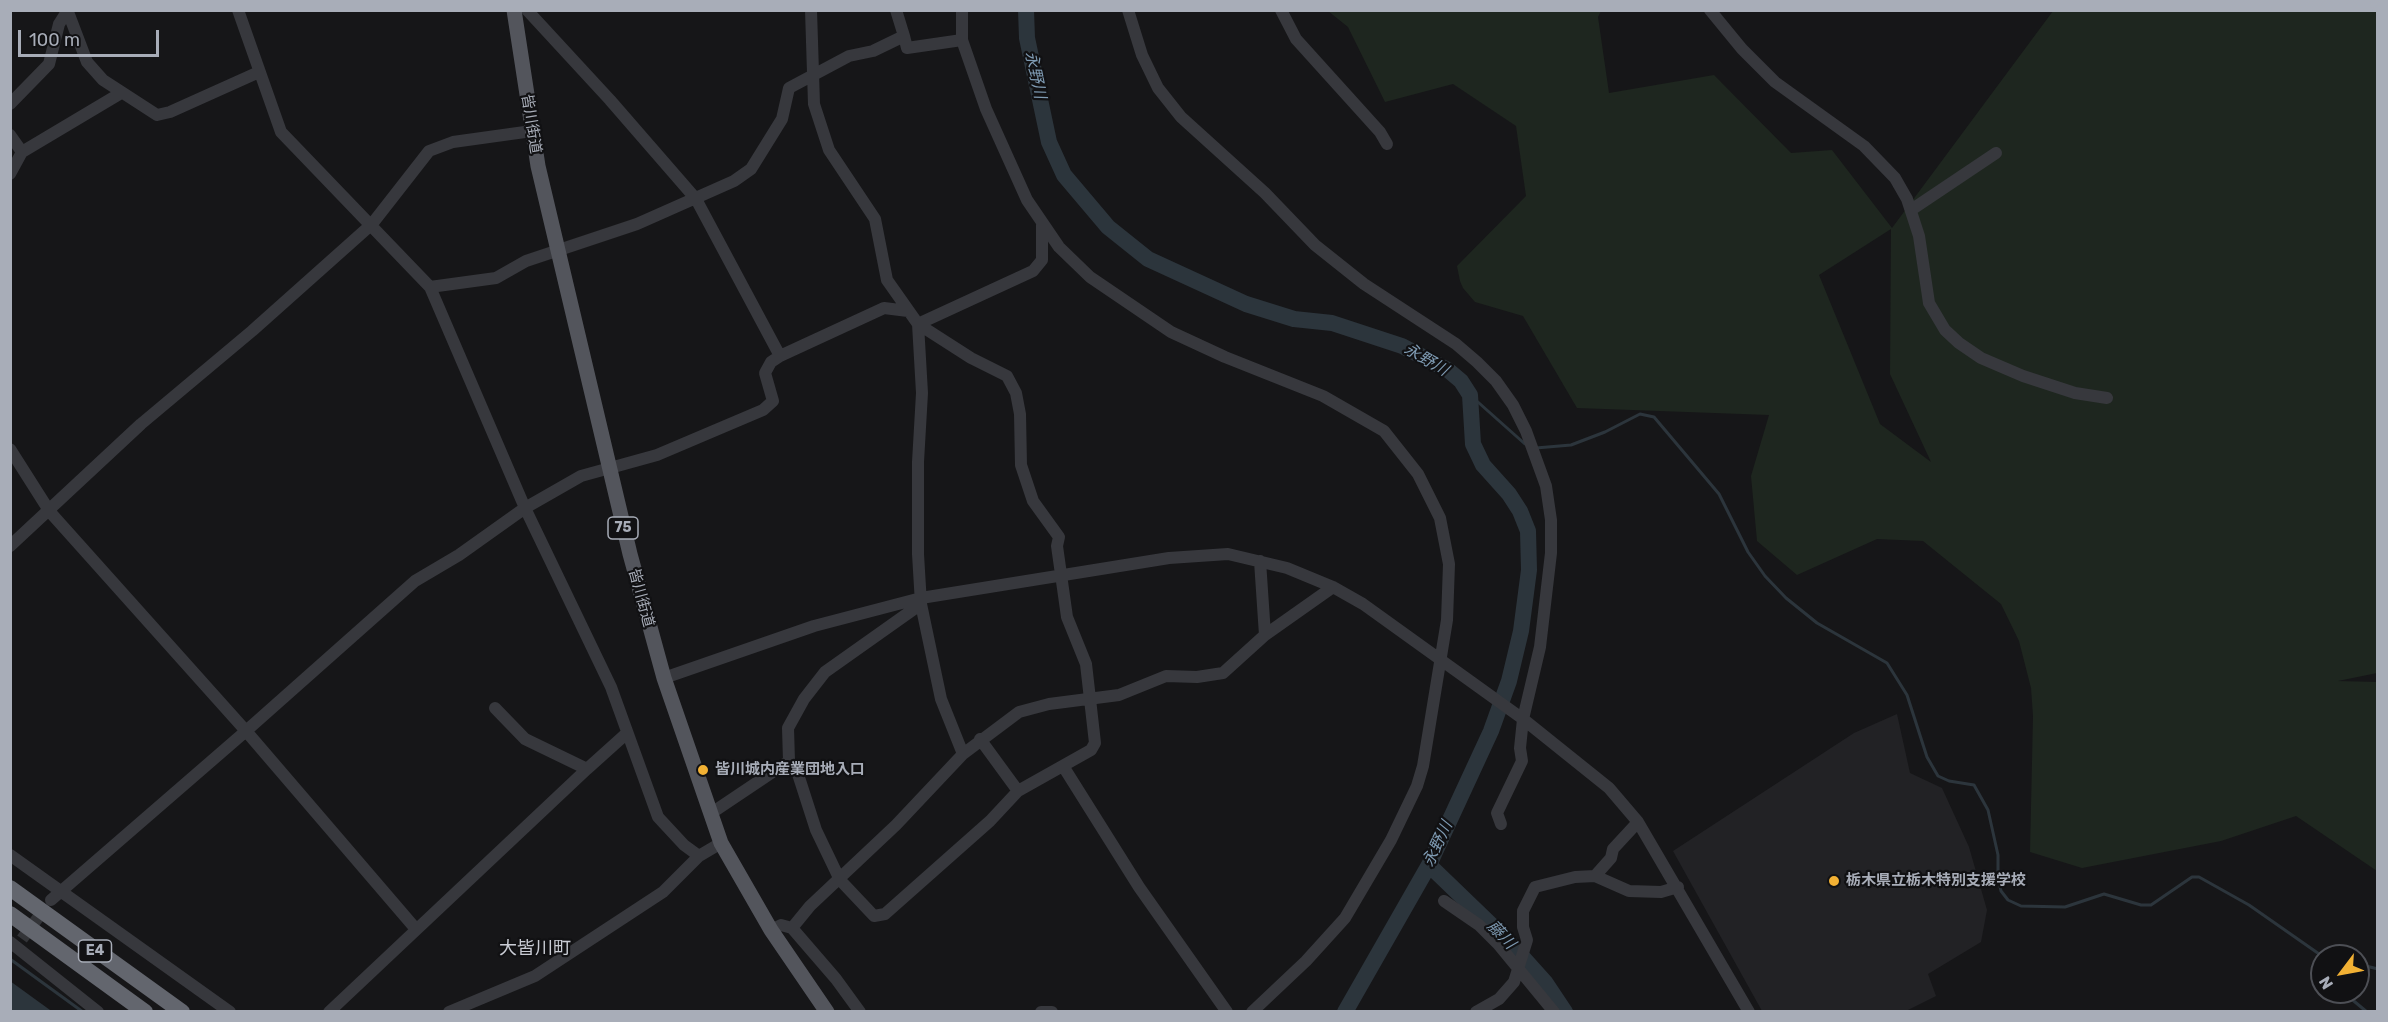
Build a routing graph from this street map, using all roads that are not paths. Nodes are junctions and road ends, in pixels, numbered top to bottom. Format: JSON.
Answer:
{"nodes":[{"id":1,"x":238,"y":10,"type":"edge"},
{"id":2,"x":514,"y":10,"type":"edge"},
{"id":3,"x":527,"y":10,"type":"edge"},
{"id":4,"x":811,"y":10,"type":"edge"},
{"id":5,"x":896,"y":10,"type":"edge"},
{"id":6,"x":962,"y":10,"type":"edge"},
{"id":7,"x":1128,"y":10,"type":"edge"},
{"id":8,"x":1281,"y":10,"type":"edge"},
{"id":9,"x":1710,"y":10,"type":"edge"},
{"id":10,"x":68,"y":11,"type":"edge"},
{"id":11,"x":904,"y":36,"type":"junction"},
{"id":12,"x":962,"y":40,"type":"junction"},
{"id":13,"x":259,"y":72,"type":"junction"},
{"id":14,"x":815,"y":75,"type":"junction"},
{"id":15,"x":121,"y":93,"type":"junction"},
{"id":16,"x":10,"y":104,"type":"edge"},
{"id":17,"x":532,"y":131,"type":"junction"},
{"id":18,"x":10,"y":135,"type":"edge"},
{"id":19,"x":1387,"y":144,"type":"dead end"},
{"id":20,"x":22,"y":152,"type":"junction"},
{"id":21,"x":1996,"y":153,"type":"dead end"},
{"id":22,"x":10,"y":174,"type":"edge"},
{"id":23,"x":696,"y":199,"type":"junction"},
{"id":24,"x":1911,"y":210,"type":"junction"},
{"id":25,"x":372,"y":224,"type":"junction"},
{"id":26,"x":1042,"y":225,"type":"junction"},
{"id":27,"x":558,"y":252,"type":"junction"},
{"id":28,"x":430,"y":287,"type":"junction"},
{"id":29,"x":908,"y":312,"type":"junction"},
{"id":30,"x":918,"y":324,"type":"junction"},
{"id":31,"x":780,"y":356,"type":"junction"},
{"id":32,"x":2107,"y":398,"type":"dead end"},
{"id":33,"x":12,"y":457,"type":"edge"},
{"id":34,"x":608,"y":468,"type":"junction"},
{"id":35,"x":525,"y":508,"type":"junction"},
{"id":36,"x":50,"y":512,"type":"junction"},
{"id":37,"x":10,"y":546,"type":"edge"},
{"id":38,"x":1260,"y":561,"type":"junction"},
{"id":39,"x":1063,"y":576,"type":"junction"},
{"id":40,"x":1333,"y":587,"type":"junction"},
{"id":41,"x":921,"y":601,"type":"junction"},
{"id":42,"x":1265,"y":635,"type":"junction"},
{"id":43,"x":1444,"y":662,"type":"junction"},
{"id":44,"x":664,"y":678,"type":"junction"},
{"id":45,"x":1090,"y":700,"type":"junction"},
{"id":46,"x":495,"y":708,"type":"dead end"},
{"id":47,"x":1520,"y":717,"type":"junction"},
{"id":48,"x":246,"y":731,"type":"junction"},
{"id":49,"x":627,"y":732,"type":"junction"},
{"id":50,"x":980,"y":738,"type":"junction"},
{"id":51,"x":963,"y":754,"type":"junction"},
{"id":52,"x":789,"y":760,"type":"junction"},
{"id":53,"x":1063,"y":766,"type":"junction"},
{"id":54,"x":586,"y":770,"type":"junction"},
{"id":55,"x":1018,"y":791,"type":"junction"},
{"id":56,"x":710,"y":814,"type":"junction"},
{"id":57,"x":1638,"y":822,"type":"junction"},
{"id":58,"x":1501,"y":824,"type":"dead end"},
{"id":59,"x":721,"y":843,"type":"junction"},
{"id":60,"x":10,"y":855,"type":"edge"},
{"id":61,"x":699,"y":856,"type":"junction"},
{"id":62,"x":1594,"y":876,"type":"junction"},
{"id":63,"x":840,"y":880,"type":"junction"},
{"id":64,"x":1678,"y":887,"type":"junction"},
{"id":65,"x":10,"y":888,"type":"edge"},
{"id":66,"x":56,"y":896,"type":"junction"},
{"id":67,"x":1444,"y":901,"type":"dead end"},
{"id":68,"x":10,"y":914,"type":"edge"},
{"id":69,"x":415,"y":928,"type":"junction"},
{"id":70,"x":792,"y":928,"type":"junction"},
{"id":71,"x":771,"y":930,"type":"junction"},
{"id":72,"x":16,"y":942,"type":"edge"},
{"id":73,"x":1519,"y":970,"type":"junction"},
{"id":74,"x":98,"y":1011,"type":"edge"},
{"id":75,"x":145,"y":1011,"type":"edge"},
{"id":76,"x":182,"y":1011,"type":"edge"},
{"id":77,"x":230,"y":1011,"type":"edge"},
{"id":78,"x":329,"y":1011,"type":"edge"},
{"id":79,"x":448,"y":1011,"type":"edge"},
{"id":80,"x":827,"y":1011,"type":"edge"},
{"id":81,"x":860,"y":1011,"type":"edge"},
{"id":82,"x":1041,"y":1011,"type":"edge"},
{"id":83,"x":1052,"y":1011,"type":"edge"},
{"id":84,"x":1227,"y":1011,"type":"edge"},
{"id":85,"x":1252,"y":1011,"type":"edge"},
{"id":86,"x":1476,"y":1011,"type":"edge"},
{"id":87,"x":1554,"y":1011,"type":"edge"},
{"id":88,"x":1749,"y":1011,"type":"edge"}],
"edges":[{"from":1,"to":13,"type":"street"},
{"from":2,"to":17,"type":"main road","name":"皆川街道","number":"75"},
{"from":3,"to":23,"type":"street"},
{"from":4,"to":14,"type":"street"},
{"from":5,"to":11,"type":"street"},
{"from":6,"to":12,"type":"street"},
{"from":7,"to":47,"type":"street"},
{"from":8,"to":19,"type":"street"},
{"from":9,"to":24,"type":"street"},
{"from":10,"to":15,"type":"street"},
{"from":10,"to":16,"type":"street"},
{"from":11,"to":12,"type":"street"},
{"from":11,"to":14,"type":"street"},
{"from":12,"to":26,"type":"street"},
{"from":13,"to":15,"type":"street"},
{"from":13,"to":25,"type":"street"},
{"from":14,"to":23,"type":"street"},
{"from":14,"to":29,"type":"street"},
{"from":15,"to":20,"type":"street"},
{"from":17,"to":25,"type":"street"},
{"from":17,"to":27,"type":"main road","name":"皆川街道","number":"75"},
{"from":18,"to":20,"type":"street"},
{"from":20,"to":22,"type":"street"},
{"from":21,"to":24,"type":"street"},
{"from":23,"to":27,"type":"street"},
{"from":23,"to":31,"type":"street"},
{"from":24,"to":32,"type":"street"},
{"from":25,"to":28,"type":"street"},
{"from":25,"to":36,"type":"street"},
{"from":26,"to":30,"type":"street"},
{"from":26,"to":43,"type":"street"},
{"from":27,"to":28,"type":"street"},
{"from":27,"to":34,"type":"main road","name":"皆川街道","number":"75"},
{"from":28,"to":35,"type":"street"},
{"from":29,"to":30,"type":"street"},
{"from":29,"to":31,"type":"street"},
{"from":30,"to":39,"type":"street"},
{"from":30,"to":41,"type":"street"},
{"from":31,"to":34,"type":"street"},
{"from":33,"to":36,"type":"street"},
{"from":34,"to":35,"type":"street"},
{"from":34,"to":44,"type":"main road","name":"皆川街道","number":"75"},
{"from":35,"to":48,"type":"street"},
{"from":35,"to":49,"type":"street"},
{"from":36,"to":37,"type":"street"},
{"from":36,"to":48,"type":"street"},
{"from":38,"to":39,"type":"street"},
{"from":38,"to":40,"type":"street"},
{"from":38,"to":42,"type":"street"},
{"from":39,"to":41,"type":"street"},
{"from":39,"to":45,"type":"street"},
{"from":40,"to":42,"type":"street"},
{"from":40,"to":43,"type":"street"},
{"from":41,"to":44,"type":"street"},
{"from":41,"to":51,"type":"street"},
{"from":41,"to":52,"type":"street"},
{"from":42,"to":45,"type":"street"},
{"from":43,"to":47,"type":"street"},
{"from":43,"to":85,"type":"street"},
{"from":44,"to":56,"type":"main road","name":"皆川街道","number":"75"},
{"from":45,"to":50,"type":"street"},
{"from":45,"to":53,"type":"street"},
{"from":46,"to":54,"type":"street"},
{"from":47,"to":57,"type":"street"},
{"from":47,"to":58,"type":"street"},
{"from":48,"to":66,"type":"street"},
{"from":48,"to":69,"type":"street"},
{"from":49,"to":54,"type":"street"},
{"from":49,"to":61,"type":"street"},
{"from":50,"to":51,"type":"street"},
{"from":50,"to":55,"type":"street"},
{"from":51,"to":63,"type":"street"},
{"from":52,"to":56,"type":"street"},
{"from":52,"to":63,"type":"street"},
{"from":53,"to":55,"type":"street"},
{"from":53,"to":84,"type":"street"},
{"from":54,"to":69,"type":"street"},
{"from":55,"to":63,"type":"street"},
{"from":56,"to":59,"type":"main road","name":"皆川街道","number":"75"},
{"from":57,"to":62,"type":"street"},
{"from":57,"to":64,"type":"street"},
{"from":59,"to":61,"type":"street"},
{"from":59,"to":71,"type":"main road","name":"皆川街道","number":"75"},
{"from":60,"to":66,"type":"street"},
{"from":61,"to":79,"type":"street"},
{"from":62,"to":64,"type":"street"},
{"from":62,"to":73,"type":"street"},
{"from":63,"to":70,"type":"street"},
{"from":64,"to":88,"type":"street"},
{"from":65,"to":76,"type":"highway","number":"E4"},
{"from":66,"to":77,"type":"street"},
{"from":67,"to":73,"type":"street"},
{"from":68,"to":75,"type":"highway","number":"E4"},
{"from":69,"to":78,"type":"street"},
{"from":70,"to":71,"type":"street"},
{"from":70,"to":81,"type":"street"},
{"from":71,"to":80,"type":"main road","name":"皆川街道","number":"75"},
{"from":72,"to":74,"type":"street"},
{"from":73,"to":86,"type":"street"},
{"from":73,"to":87,"type":"street"},
{"from":82,"to":83,"type":"street"}]}
